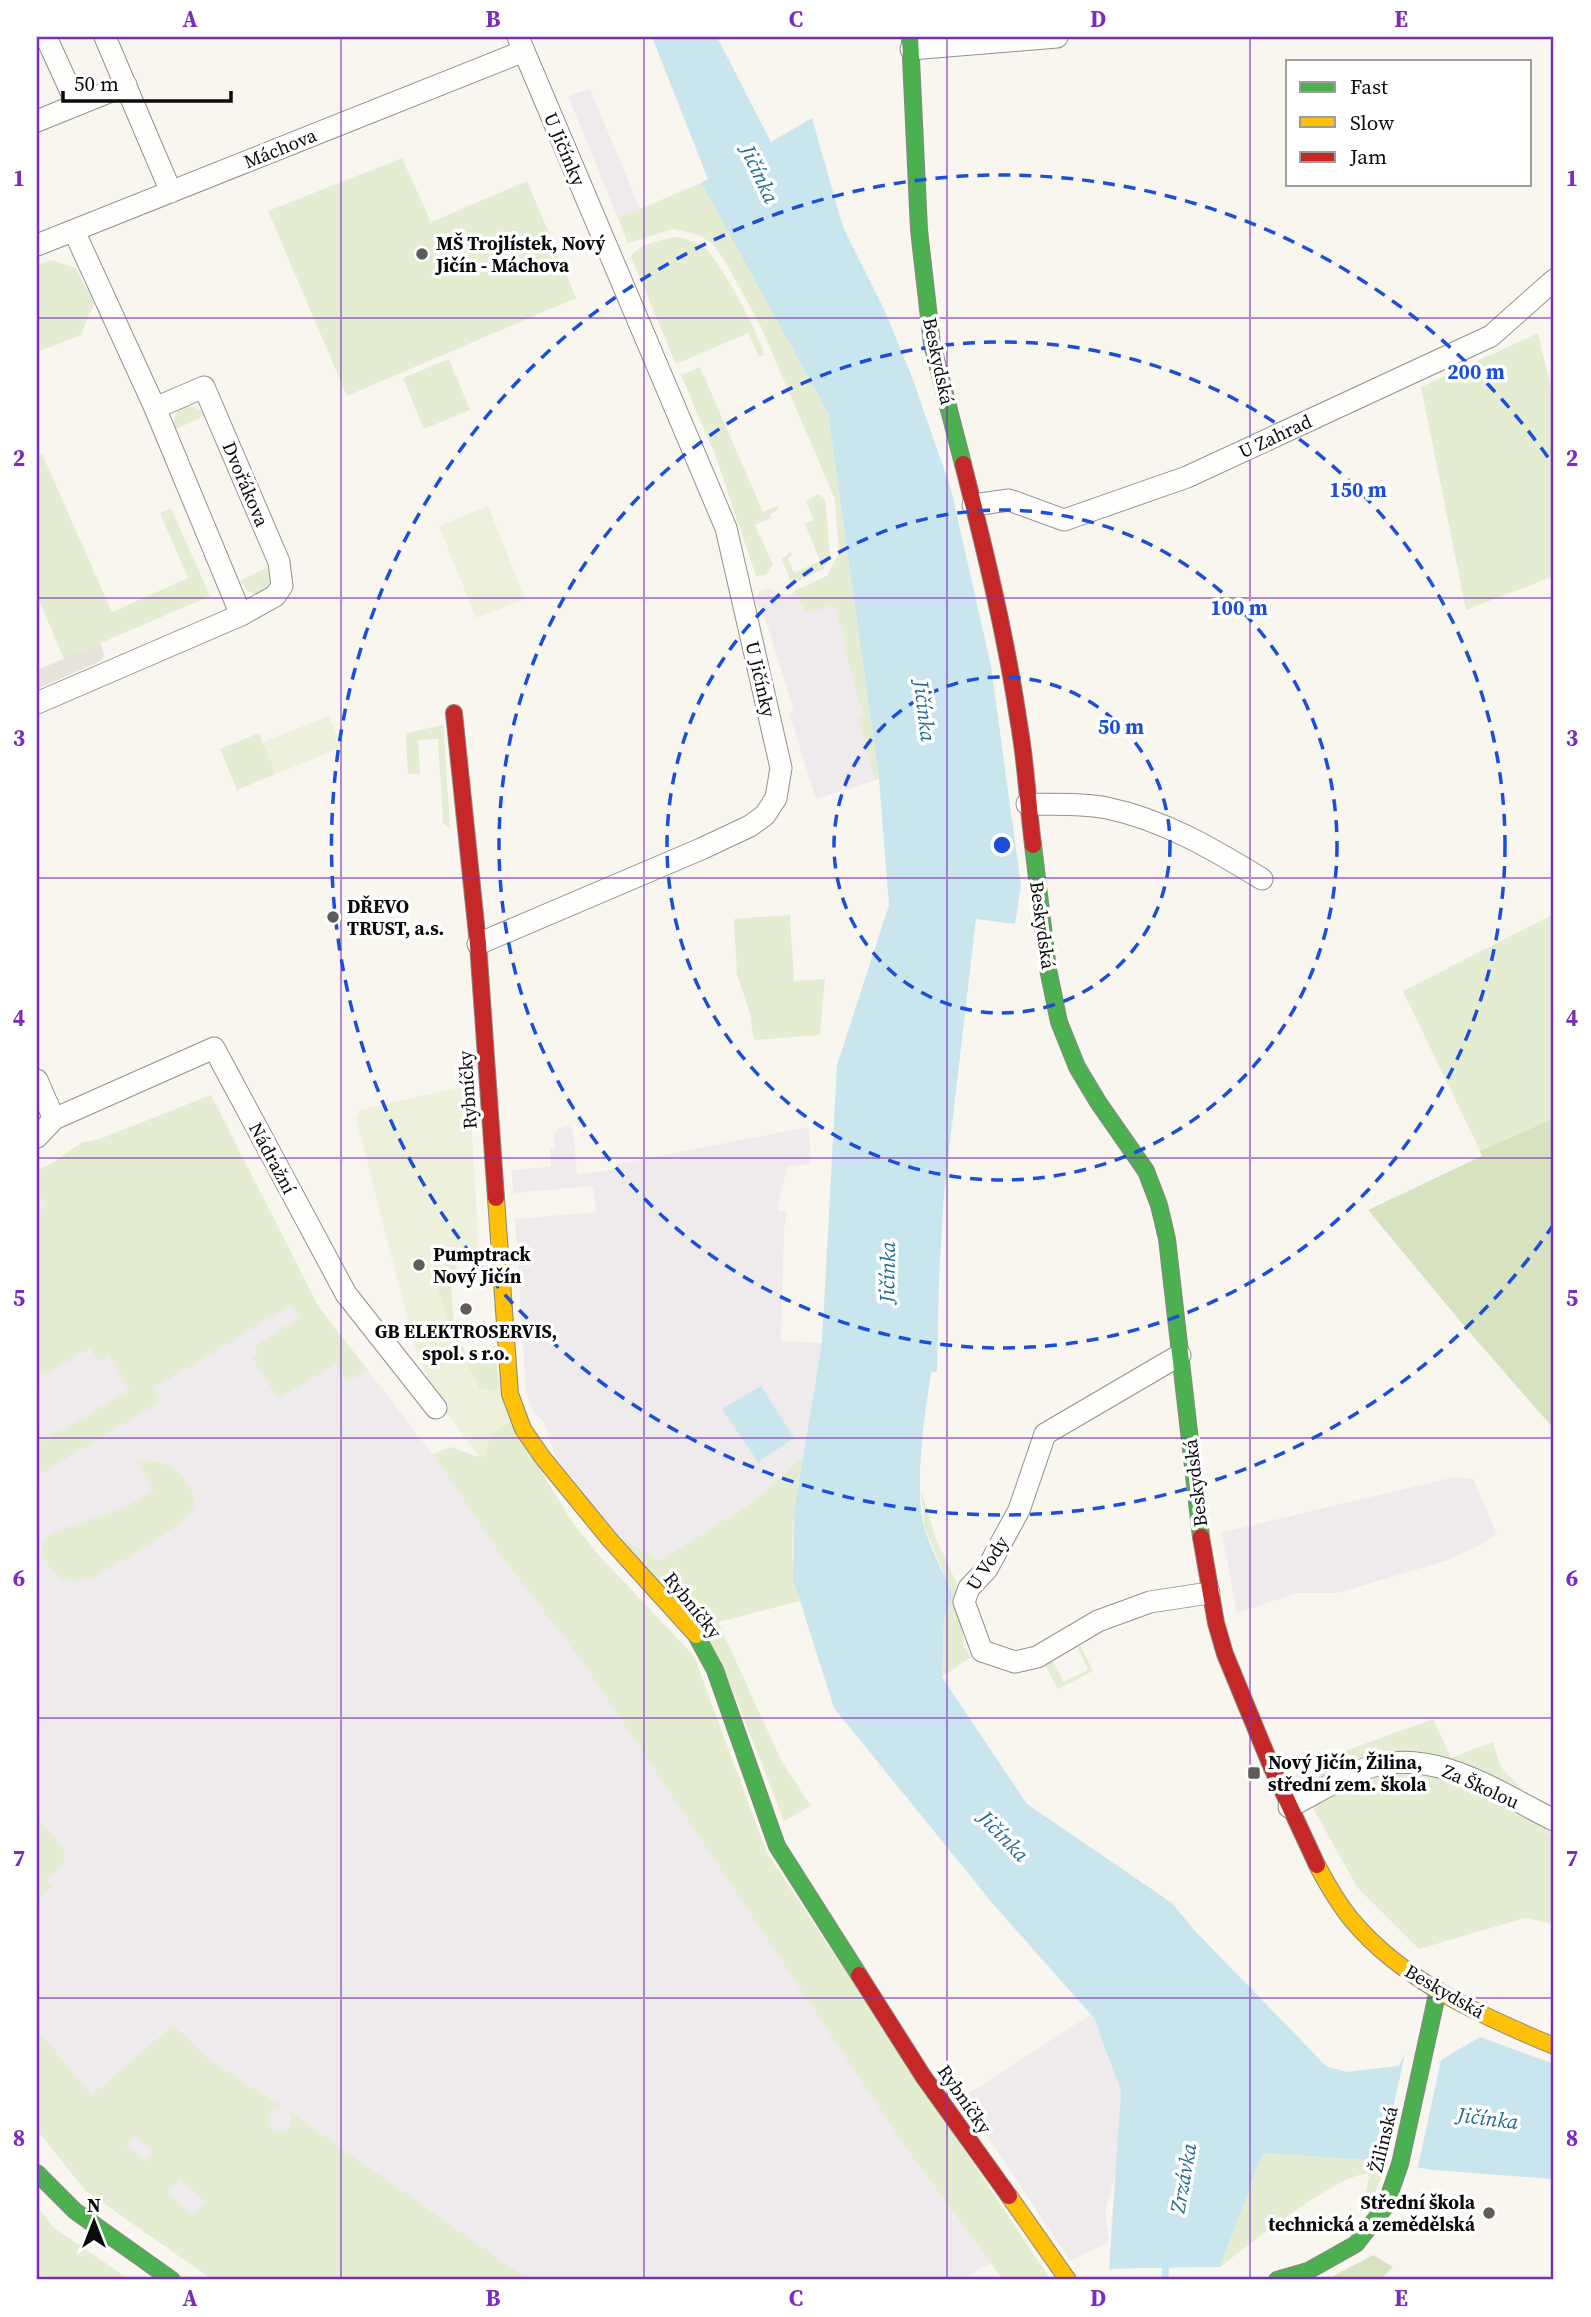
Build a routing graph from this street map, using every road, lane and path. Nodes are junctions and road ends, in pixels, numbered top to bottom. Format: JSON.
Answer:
{"nodes":[{"id":1,"x":46,"y":37,"type":"edge"},
{"id":2,"x":105,"y":37,"type":"edge"},
{"id":3,"x":1057,"y":37,"type":"edge"},
{"id":4,"x":910,"y":43,"type":"edge"},
{"id":5,"x":521,"y":44,"type":"edge"},
{"id":6,"x":126,"y":85,"type":"junction"},
{"id":7,"x":77,"y":105,"type":"junction"},
{"id":8,"x":37,"y":121,"type":"edge"},
{"id":9,"x":171,"y":192,"type":"junction"},
{"id":10,"x":74,"y":231,"type":"junction"},
{"id":11,"x":37,"y":245,"type":"edge"},
{"id":12,"x":1554,"y":280,"type":"edge"},
{"id":13,"x":155,"y":408,"type":"junction"},
{"id":14,"x":973,"y":505,"type":"junction"},
{"id":15,"x":241,"y":615,"type":"junction"},
{"id":16,"x":37,"y":703,"type":"edge"},
{"id":17,"x":454,"y":713,"type":"dead end"},
{"id":18,"x":1027,"y":804,"type":"junction"},
{"id":19,"x":1262,"y":879,"type":"dead end"},
{"id":20,"x":478,"y":944,"type":"junction"},
{"id":21,"x":37,"y":1080,"type":"edge"},
{"id":22,"x":54,"y":1119,"type":"junction"},
{"id":23,"x":37,"y":1137,"type":"edge"},
{"id":24,"x":1180,"y":1355,"type":"junction"},
{"id":25,"x":436,"y":1408,"type":"dead end"},
{"id":26,"x":1209,"y":1593,"type":"junction"},
{"id":27,"x":1289,"y":1807,"type":"junction"},
{"id":28,"x":1554,"y":1820,"type":"edge"},
{"id":29,"x":1438,"y":1990,"type":"junction"},
{"id":30,"x":1554,"y":2046,"type":"edge"},
{"id":31,"x":37,"y":2173,"type":"edge"},
{"id":32,"x":172,"y":2280,"type":"edge"},
{"id":33,"x":1068,"y":2280,"type":"edge"},
{"id":34,"x":1277,"y":2280,"type":"edge"}],
"edges":[{"from":1,"to":7,"type":"street"},
{"from":2,"to":6,"type":"street"},
{"from":3,"to":4,"type":"street"},
{"from":4,"to":14,"type":"street","name":"Beskydská"},
{"from":5,"to":9,"type":"street","name":"Máchova"},
{"from":5,"to":20,"type":"street","name":"U Jičínky"},
{"from":6,"to":7,"type":"street"},
{"from":6,"to":9,"type":"street"},
{"from":7,"to":8,"type":"street"},
{"from":9,"to":10,"type":"street","name":"Máchova"},
{"from":10,"to":11,"type":"street","name":"Máchova"},
{"from":10,"to":13,"type":"street"},
{"from":12,"to":14,"type":"street","name":"U Zahrad"},
{"from":13,"to":15,"type":"street"},
{"from":13,"to":15,"type":"street","name":"Dvořákova"},
{"from":14,"to":18,"type":"street","name":"Beskydská"},
{"from":15,"to":16,"type":"street","name":"Dvořákova"},
{"from":17,"to":20,"type":"street"},
{"from":18,"to":19,"type":"street"},
{"from":18,"to":24,"type":"street","name":"Beskydská"},
{"from":20,"to":33,"type":"street","name":"Rybníčky"},
{"from":21,"to":22,"type":"street"},
{"from":22,"to":23,"type":"street","name":"Nádražní"},
{"from":22,"to":25,"type":"street","name":"Nádražní"},
{"from":24,"to":26,"type":"street","name":"Beskydská"},
{"from":24,"to":26,"type":"street","name":"U Vody"},
{"from":26,"to":27,"type":"street","name":"Beskydská"},
{"from":27,"to":28,"type":"street","name":"Za Školou"},
{"from":27,"to":29,"type":"street","name":"Beskydská"},
{"from":29,"to":30,"type":"street","name":"Beskydská"},
{"from":29,"to":34,"type":"street","name":"Žilinská"},
{"from":31,"to":32,"type":"street"}]}
